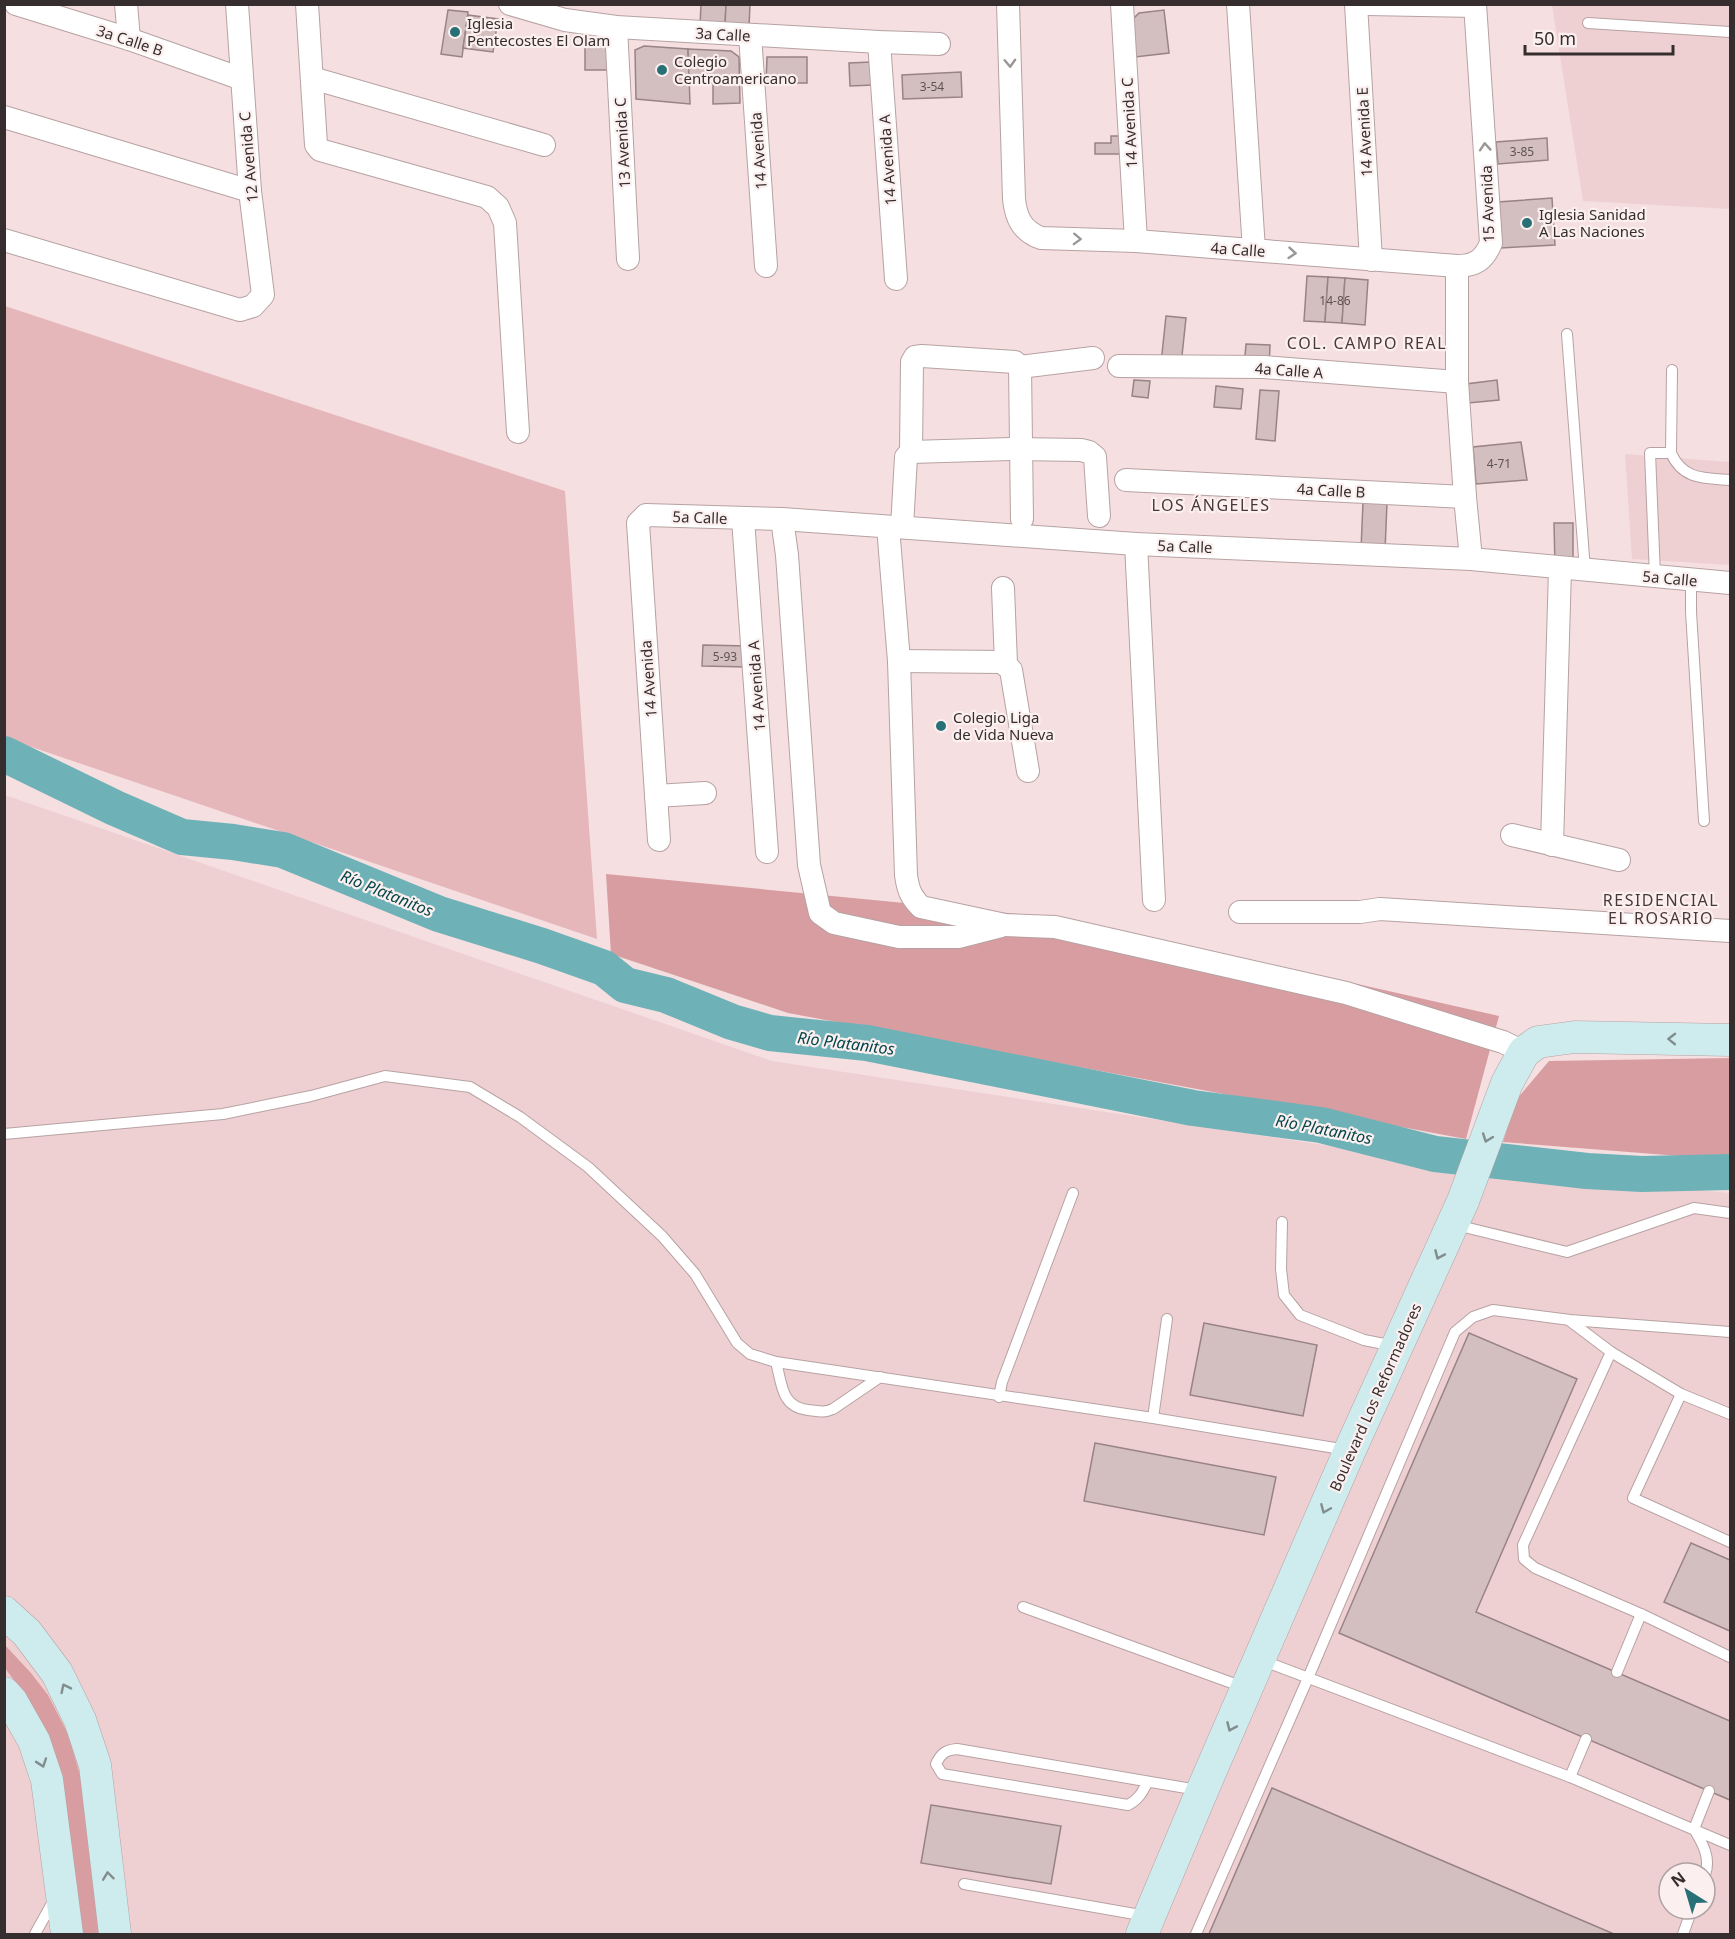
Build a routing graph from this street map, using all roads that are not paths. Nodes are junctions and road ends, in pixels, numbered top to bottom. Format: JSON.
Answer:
{"nodes":[{"id":1,"x":16,"y":4,"type":"edge"},
{"id":2,"x":126,"y":4,"type":"edge"},
{"id":3,"x":237,"y":4,"type":"edge"},
{"id":4,"x":307,"y":4,"type":"edge"},
{"id":5,"x":510,"y":4,"type":"edge"},
{"id":6,"x":1008,"y":4,"type":"edge"},
{"id":7,"x":1122,"y":4,"type":"edge"},
{"id":8,"x":1239,"y":4,"type":"edge"},
{"id":9,"x":1356,"y":4,"type":"edge"},
{"id":10,"x":1367,"y":4,"type":"edge"},
{"id":11,"x":1475,"y":5,"type":"edge"},
{"id":12,"x":1588,"y":23,"type":"dead end"},
{"id":13,"x":616,"y":27,"type":"junction"},
{"id":14,"x":1731,"y":32,"type":"edge"},
{"id":15,"x":750,"y":35,"type":"junction"},
{"id":16,"x":129,"y":39,"type":"junction"},
{"id":17,"x":879,"y":42,"type":"junction"},
{"id":18,"x":939,"y":44,"type":"dead end"},
{"id":19,"x":312,"y":78,"type":"junction"},
{"id":20,"x":242,"y":79,"type":"junction"},
{"id":21,"x":4,"y":117,"type":"edge"},
{"id":22,"x":544,"y":145,"type":"dead end"},
{"id":23,"x":250,"y":191,"type":"junction"},
{"id":24,"x":4,"y":240,"type":"edge"},
{"id":25,"x":1136,"y":241,"type":"junction"},
{"id":26,"x":1254,"y":250,"type":"junction"},
{"id":27,"x":628,"y":259,"type":"dead end"},
{"id":28,"x":1371,"y":260,"type":"junction"},
{"id":29,"x":766,"y":266,"type":"dead end"},
{"id":30,"x":1457,"y":266,"type":"junction"},
{"id":31,"x":896,"y":279,"type":"dead end"},
{"id":32,"x":1567,"y":334,"type":"dead end"},
{"id":33,"x":1093,"y":358,"type":"dead end"},
{"id":34,"x":1020,"y":366,"type":"junction"},
{"id":35,"x":1119,"y":366,"type":"dead end"},
{"id":36,"x":1672,"y":370,"type":"dead end"},
{"id":37,"x":1457,"y":382,"type":"junction"},
{"id":38,"x":518,"y":432,"type":"dead end"},
{"id":39,"x":1020,"y":450,"type":"junction"},
{"id":40,"x":911,"y":452,"type":"junction"},
{"id":41,"x":1671,"y":453,"type":"junction"},
{"id":42,"x":1126,"y":480,"type":"dead end"},
{"id":43,"x":1731,"y":480,"type":"edge"},
{"id":44,"x":1465,"y":497,"type":"junction"},
{"id":45,"x":1099,"y":516,"type":"dead end"},
{"id":46,"x":641,"y":518,"type":"joint"},
{"id":47,"x":743,"y":519,"type":"junction"},
{"id":48,"x":782,"y":519,"type":"junction"},
{"id":49,"x":1022,"y":519,"type":"dead end"},
{"id":50,"x":895,"y":527,"type":"junction"},
{"id":51,"x":1136,"y":544,"type":"junction"},
{"id":52,"x":1471,"y":559,"type":"junction"},
{"id":53,"x":1560,"y":569,"type":"junction"},
{"id":54,"x":1585,"y":571,"type":"junction"},
{"id":55,"x":1655,"y":576,"type":"junction"},
{"id":56,"x":1691,"y":580,"type":"junction"},
{"id":57,"x":1731,"y":584,"type":"edge"},
{"id":58,"x":1003,"y":588,"type":"dead end"},
{"id":59,"x":899,"y":661,"type":"junction"},
{"id":60,"x":1006,"y":664,"type":"junction"},
{"id":61,"x":1028,"y":771,"type":"dead end"},
{"id":62,"x":705,"y":793,"type":"dead end"},
{"id":63,"x":656,"y":796,"type":"junction"},
{"id":64,"x":1704,"y":821,"type":"dead end"},
{"id":65,"x":1512,"y":836,"type":"dead end"},
{"id":66,"x":659,"y":840,"type":"dead end"},
{"id":67,"x":1552,"y":844,"type":"junction"},
{"id":68,"x":767,"y":852,"type":"dead end"},
{"id":69,"x":1619,"y":860,"type":"dead end"},
{"id":70,"x":1154,"y":900,"type":"dead end"},
{"id":71,"x":1240,"y":912,"type":"dead end"},
{"id":72,"x":1005,"y":925,"type":"junction"},
{"id":73,"x":1731,"y":931,"type":"edge"},
{"id":74,"x":1731,"y":1041,"type":"edge"},
{"id":75,"x":1524,"y":1052,"type":"junction"},
{"id":76,"x":4,"y":1134,"type":"edge"},
{"id":77,"x":1073,"y":1192,"type":"dead end"},
{"id":78,"x":1458,"y":1213,"type":"junction"},
{"id":79,"x":1731,"y":1213,"type":"edge"},
{"id":80,"x":1282,"y":1222,"type":"dead end"},
{"id":81,"x":1167,"y":1319,"type":"dead end"},
{"id":82,"x":1570,"y":1320,"type":"junction"},
{"id":83,"x":1731,"y":1332,"type":"edge"},
{"id":84,"x":1397,"y":1347,"type":"junction"},
{"id":85,"x":1611,"y":1352,"type":"junction"},
{"id":86,"x":776,"y":1362,"type":"junction"},
{"id":87,"x":880,"y":1377,"type":"junction"},
{"id":88,"x":1681,"y":1394,"type":"junction"},
{"id":89,"x":999,"y":1397,"type":"junction"},
{"id":90,"x":1731,"y":1414,"type":"edge"},
{"id":91,"x":1153,"y":1418,"type":"junction"},
{"id":92,"x":1350,"y":1450,"type":"junction"},
{"id":93,"x":1731,"y":1542,"type":"edge"},
{"id":94,"x":1023,"y":1607,"type":"dead end"},
{"id":95,"x":4,"y":1612,"type":"edge"},
{"id":96,"x":1641,"y":1614,"type":"junction"},
{"id":97,"x":1731,"y":1657,"type":"edge"},
{"id":98,"x":1260,"y":1660,"type":"junction"},
{"id":99,"x":1617,"y":1672,"type":"dead end"},
{"id":100,"x":1308,"y":1678,"type":"junction"},
{"id":101,"x":1247,"y":1689,"type":"junction"},
{"id":102,"x":4,"y":1693,"type":"edge"},
{"id":103,"x":1586,"y":1739,"type":"dead end"},
{"id":104,"x":1570,"y":1777,"type":"junction"},
{"id":105,"x":1147,"y":1783,"type":"junction"},
{"id":106,"x":1202,"y":1791,"type":"junction"},
{"id":107,"x":1709,"y":1791,"type":"dead end"},
{"id":108,"x":1694,"y":1829,"type":"junction"},
{"id":109,"x":1731,"y":1845,"type":"edge"},
{"id":110,"x":1707,"y":1861,"type":"edge"},
{"id":111,"x":964,"y":1884,"type":"dead end"},
{"id":112,"x":61,"y":1887,"type":"junction"},
{"id":113,"x":1146,"y":1925,"type":"edge"},
{"id":114,"x":35,"y":1935,"type":"edge"},
{"id":115,"x":67,"y":1935,"type":"edge"},
{"id":116,"x":115,"y":1935,"type":"edge"},
{"id":117,"x":1196,"y":1935,"type":"edge"}],
"edges":[{"from":1,"to":16,"type":"street","name":"3a Calle B"},
{"from":2,"to":16,"type":"street"},
{"from":3,"to":20,"type":"street","name":"12 Avenida C"},
{"from":4,"to":19,"type":"street"},
{"from":5,"to":13,"type":"street","name":"3a Calle"},
{"from":6,"to":25,"type":"street","name":"4a Calle","one_way":true},
{"from":7,"to":25,"type":"street","name":"14 Avenida C"},
{"from":8,"to":26,"type":"street"},
{"from":9,"to":28,"type":"street","name":"14 Avenida E"},
{"from":10,"to":11,"type":"street"},
{"from":30,"to":11,"type":"street","name":"15 Avenida","one_way":true},
{"from":12,"to":14,"type":"lane"},
{"from":13,"to":15,"type":"street","name":"3a Calle"},
{"from":13,"to":27,"type":"street","name":"13 Avenida C"},
{"from":15,"to":17,"type":"street","name":"3a Calle"},
{"from":15,"to":29,"type":"street","name":"14 Avenida"},
{"from":16,"to":20,"type":"street","name":"3a Calle B"},
{"from":17,"to":18,"type":"street","name":"3a Calle"},
{"from":17,"to":31,"type":"street","name":"14 Avenida A"},
{"from":19,"to":22,"type":"street"},
{"from":19,"to":38,"type":"street"},
{"from":20,"to":23,"type":"street","name":"12 Avenida C"},
{"from":21,"to":23,"type":"street"},
{"from":23,"to":24,"type":"street","name":"12 Avenida C"},
{"from":25,"to":26,"type":"street","name":"4a Calle"},
{"from":26,"to":28,"type":"street","name":"4a Calle","one_way":true},
{"from":28,"to":30,"type":"street","name":"4a Calle"},
{"from":30,"to":37,"type":"street"},
{"from":32,"to":54,"type":"lane"},
{"from":33,"to":34,"type":"street"},
{"from":34,"to":39,"type":"street"},
{"from":34,"to":40,"type":"street"},
{"from":35,"to":37,"type":"street","name":"4a Calle A"},
{"from":36,"to":41,"type":"lane"},
{"from":37,"to":44,"type":"street"},
{"from":39,"to":40,"type":"street"},
{"from":39,"to":45,"type":"street"},
{"from":39,"to":49,"type":"street"},
{"from":40,"to":50,"type":"street"},
{"from":41,"to":43,"type":"lane"},
{"from":41,"to":55,"type":"lane"},
{"from":42,"to":44,"type":"street","name":"4a Calle B"},
{"from":44,"to":52,"type":"street"},
{"from":46,"to":47,"type":"street","name":"5a Calle"},
{"from":46,"to":63,"type":"street","name":"14 Avenida"},
{"from":47,"to":48,"type":"street","name":"5a Calle"},
{"from":47,"to":68,"type":"street","name":"14 Avenida A"},
{"from":48,"to":50,"type":"street","name":"5a Calle"},
{"from":48,"to":72,"type":"street"},
{"from":50,"to":51,"type":"street","name":"5a Calle"},
{"from":50,"to":59,"type":"street"},
{"from":51,"to":52,"type":"street","name":"5a Calle"},
{"from":51,"to":70,"type":"street"},
{"from":52,"to":53,"type":"street","name":"5a Calle"},
{"from":53,"to":54,"type":"street","name":"5a Calle"},
{"from":53,"to":67,"type":"street"},
{"from":54,"to":55,"type":"street","name":"5a Calle"},
{"from":55,"to":56,"type":"street","name":"5a Calle"},
{"from":56,"to":57,"type":"street","name":"5a Calle"},
{"from":56,"to":64,"type":"lane"},
{"from":58,"to":60,"type":"street"},
{"from":59,"to":60,"type":"street"},
{"from":59,"to":72,"type":"street"},
{"from":60,"to":61,"type":"street"},
{"from":62,"to":63,"type":"street"},
{"from":63,"to":66,"type":"street","name":"14 Avenida"},
{"from":65,"to":67,"type":"street"},
{"from":67,"to":69,"type":"street"},
{"from":71,"to":73,"type":"street"},
{"from":72,"to":75,"type":"street"},
{"from":74,"to":75,"type":"main road","one_way":true},
{"from":75,"to":78,"type":"main road","name":"Boulevard Los Reformadores","one_way":true},
{"from":76,"to":86,"type":"lane"},
{"from":77,"to":89,"type":"lane"},
{"from":78,"to":79,"type":"lane"},
{"from":78,"to":84,"type":"main road","name":"Boulevard Los Reformadores","one_way":true},
{"from":80,"to":84,"type":"lane"},
{"from":81,"to":91,"type":"lane"},
{"from":82,"to":83,"type":"lane"},
{"from":82,"to":85,"type":"lane"},
{"from":82,"to":100,"type":"lane"},
{"from":84,"to":92,"type":"main road","name":"Boulevard Los Reformadores"},
{"from":85,"to":88,"type":"lane"},
{"from":85,"to":96,"type":"lane"},
{"from":86,"to":87,"type":"lane"},
{"from":86,"to":87,"type":"lane"},
{"from":87,"to":89,"type":"lane"},
{"from":88,"to":90,"type":"lane"},
{"from":88,"to":93,"type":"lane"},
{"from":89,"to":91,"type":"lane"},
{"from":91,"to":92,"type":"lane"},
{"from":92,"to":98,"type":"main road","name":"Boulevard Los Reformadores","one_way":true},
{"from":94,"to":101,"type":"lane"},
{"from":116,"to":95,"type":"main road","one_way":true},
{"from":96,"to":97,"type":"lane"},
{"from":96,"to":99,"type":"lane"},
{"from":98,"to":100,"type":"lane"},
{"from":98,"to":101,"type":"main road","name":"Boulevard Los Reformadores"},
{"from":100,"to":104,"type":"lane"},
{"from":100,"to":117,"type":"lane"},
{"from":101,"to":106,"type":"main road","name":"Boulevard Los Reformadores","one_way":true},
{"from":102,"to":112,"type":"main road","one_way":true},
{"from":103,"to":104,"type":"lane"},
{"from":104,"to":108,"type":"lane"},
{"from":105,"to":105,"type":"lane"},
{"from":105,"to":106,"type":"lane"},
{"from":106,"to":113,"type":"main road","name":"Boulevard Los Reformadores"},
{"from":107,"to":108,"type":"lane"},
{"from":108,"to":109,"type":"lane"},
{"from":108,"to":110,"type":"lane"},
{"from":111,"to":113,"type":"lane"},
{"from":112,"to":114,"type":"lane"},
{"from":112,"to":115,"type":"main road"}]}
